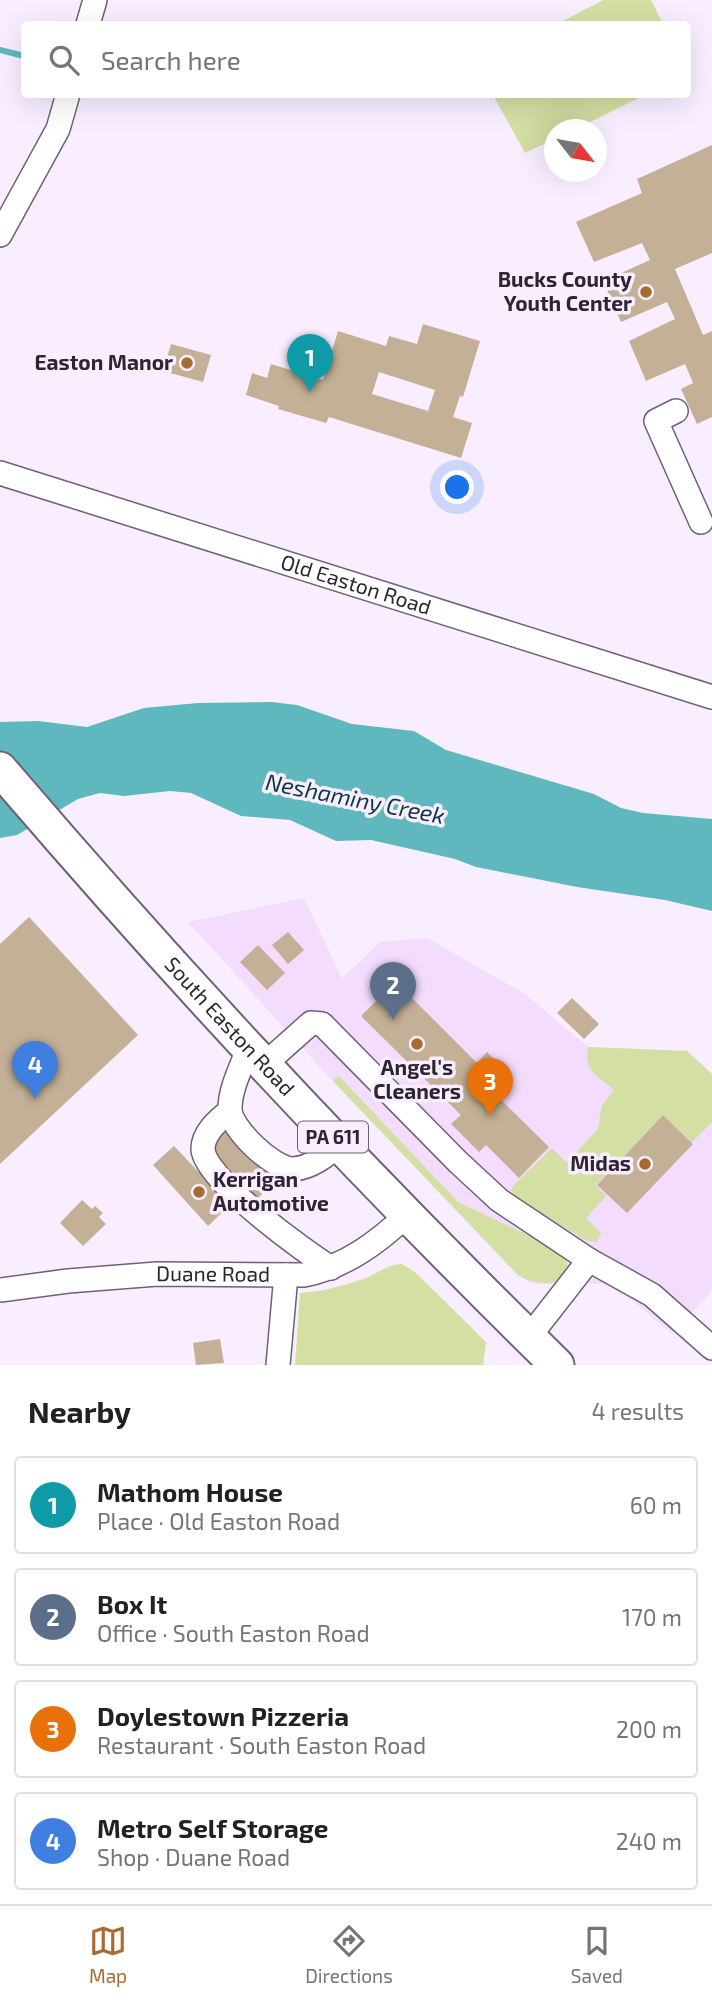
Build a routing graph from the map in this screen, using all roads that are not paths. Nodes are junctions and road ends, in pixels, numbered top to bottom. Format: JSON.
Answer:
{"nodes":[{"id":1,"x":96,"y":0,"type":"edge"},
{"id":2,"x":89,"y":21,"type":"edge"},
{"id":3,"x":67,"y":98,"type":"edge"},
{"id":4,"x":0,"y":235,"type":"edge"},
{"id":5,"x":676,"y":411,"type":"dead end"},
{"id":6,"x":0,"y":473,"type":"edge"},
{"id":7,"x":701,"y":522,"type":"dead end"},
{"id":8,"x":712,"y":697,"type":"edge"},
{"id":9,"x":0,"y":769,"type":"edge"},
{"id":10,"x":257,"y":1055,"type":"junction"},
{"id":11,"x":230,"y":1111,"type":"junction"},
{"id":12,"x":340,"y":1144,"type":"junction"},
{"id":13,"x":407,"y":1215,"type":"junction"},
{"id":14,"x":589,"y":1260,"type":"junction"},
{"id":15,"x":331,"y":1268,"type":"junction"},
{"id":16,"x":286,"y":1275,"type":"junction"},
{"id":17,"x":0,"y":1290,"type":"edge"},
{"id":18,"x":529,"y":1337,"type":"junction"},
{"id":19,"x":712,"y":1348,"type":"edge"},
{"id":20,"x":278,"y":1365,"type":"edge"},
{"id":21,"x":557,"y":1365,"type":"edge"}],
"edges":[{"from":1,"to":2,"type":"street"},
{"from":3,"to":4,"type":"street"},
{"from":5,"to":7,"type":"street"},
{"from":6,"to":8,"type":"street","name":"Old Easton Road"},
{"from":9,"to":10,"type":"highway","name":"South Easton Road","number":"PA 611"},
{"from":10,"to":11,"type":"street"},
{"from":10,"to":12,"type":"highway","name":"South Easton Road","number":"PA 611"},
{"from":10,"to":14,"type":"street"},
{"from":11,"to":12,"type":"street"},
{"from":11,"to":15,"type":"street"},
{"from":12,"to":13,"type":"highway","name":"South Easton Road","number":"PA 611"},
{"from":13,"to":15,"type":"street","name":"Duane Road"},
{"from":13,"to":18,"type":"highway","name":"South Easton Road","number":"PA 611"},
{"from":14,"to":18,"type":"street"},
{"from":14,"to":19,"type":"street"},
{"from":15,"to":16,"type":"street","name":"Duane Road"},
{"from":16,"to":17,"type":"street","name":"Duane Road"},
{"from":16,"to":20,"type":"street"},
{"from":18,"to":21,"type":"highway","name":"South Easton Road","number":"PA 611"}]}
